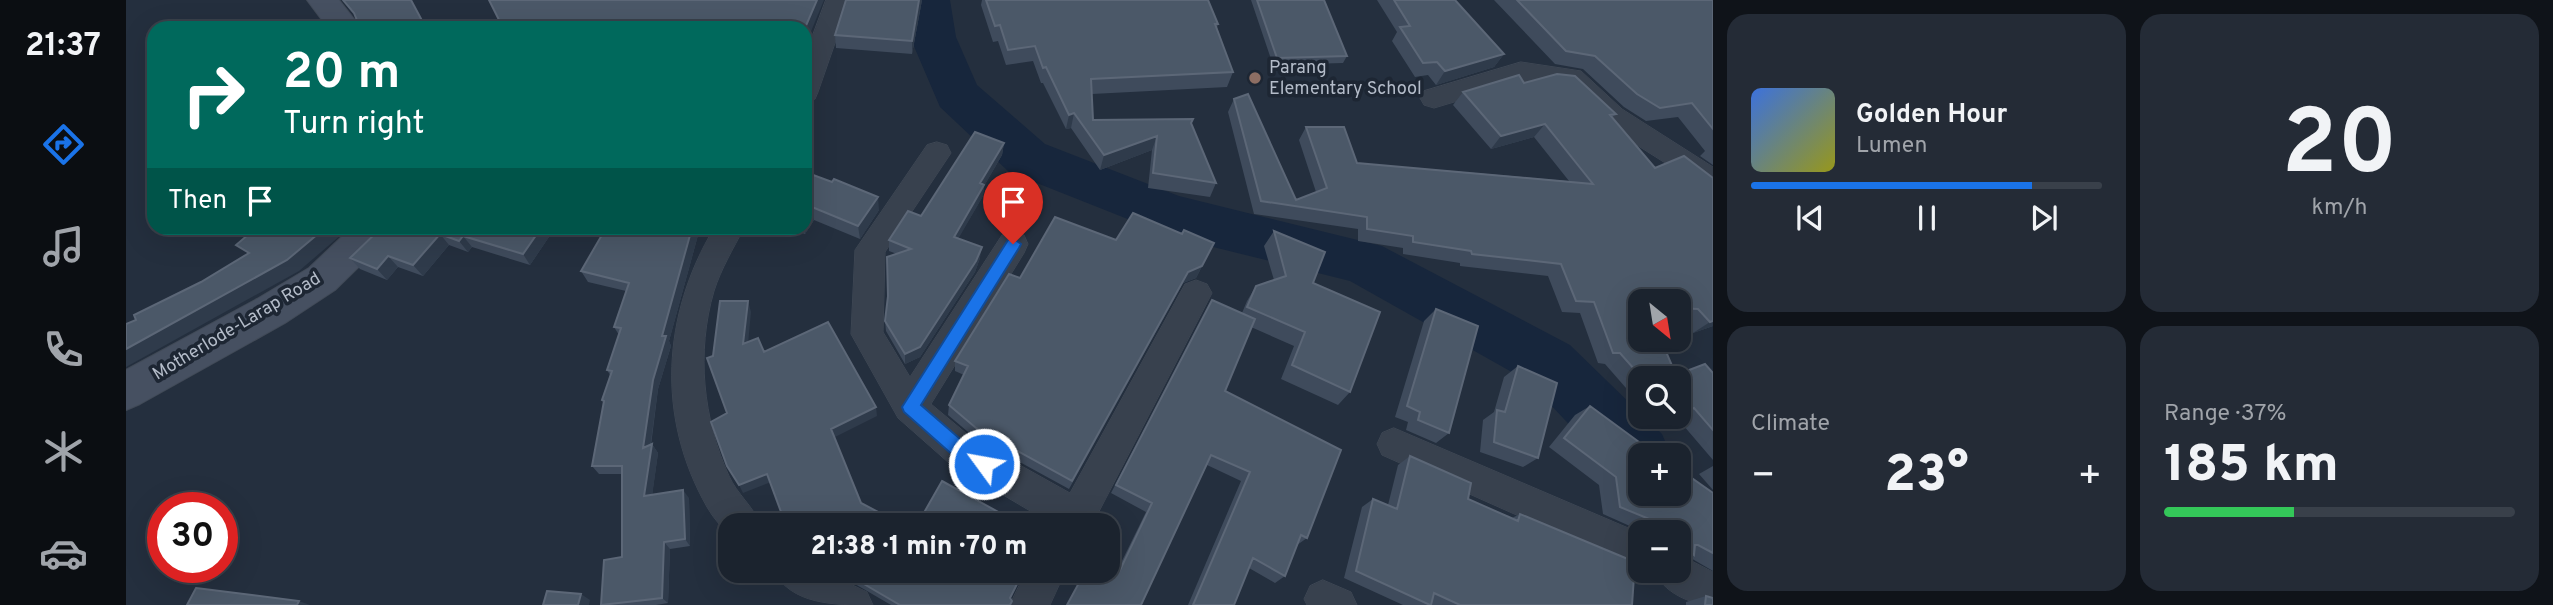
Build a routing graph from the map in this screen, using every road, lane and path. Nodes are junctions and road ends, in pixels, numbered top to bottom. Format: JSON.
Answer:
{"nodes":[{"id":1,"x":322,"y":0,"type":"edge"},
{"id":2,"x":838,"y":0,"type":"edge"},
{"id":3,"x":339,"y":21,"type":"edge"},
{"id":4,"x":812,"y":72,"type":"edge"},
{"id":5,"x":1434,"y":98,"type":"dead end"},
{"id":6,"x":937,"y":153,"type":"dead end"},
{"id":7,"x":1713,"y":183,"type":"edge"},
{"id":8,"x":367,"y":235,"type":"edge"},
{"id":9,"x":724,"y":235,"type":"edge"},
{"id":10,"x":1013,"y":244,"type":"dead end"},
{"id":11,"x":1196,"y":293,"type":"dead end"},
{"id":12,"x":126,"y":391,"type":"edge"},
{"id":13,"x":910,"y":407,"type":"junction"},
{"id":14,"x":1394,"y":444,"type":"dead end"},
{"id":15,"x":734,"y":513,"type":"edge"},
{"id":16,"x":1061,"y":513,"type":"edge"},
{"id":17,"x":1078,"y":513,"type":"edge"},
{"id":18,"x":1628,"y":547,"type":"edge"},
{"id":19,"x":1691,"y":581,"type":"edge"},
{"id":20,"x":807,"y":583,"type":"edge"},
{"id":21,"x":1041,"y":583,"type":"edge"},
{"id":22,"x":1713,"y":593,"type":"edge"},
{"id":23,"x":854,"y":605,"type":"edge"},
{"id":24,"x":1029,"y":605,"type":"edge"}],
"edges":[{"from":1,"to":3,"type":"street"},
{"from":2,"to":4,"type":"street"},
{"from":5,"to":7,"type":"street"},
{"from":6,"to":13,"type":"street"},
{"from":8,"to":12,"type":"street","name":"Motherlode-Larap Road"},
{"from":9,"to":15,"type":"street"},
{"from":10,"to":13,"type":"street"},
{"from":11,"to":17,"type":"street"},
{"from":13,"to":16,"type":"street"},
{"from":14,"to":18,"type":"street"},
{"from":19,"to":22,"type":"street"},
{"from":20,"to":23,"type":"street"},
{"from":21,"to":24,"type":"street"}]}
